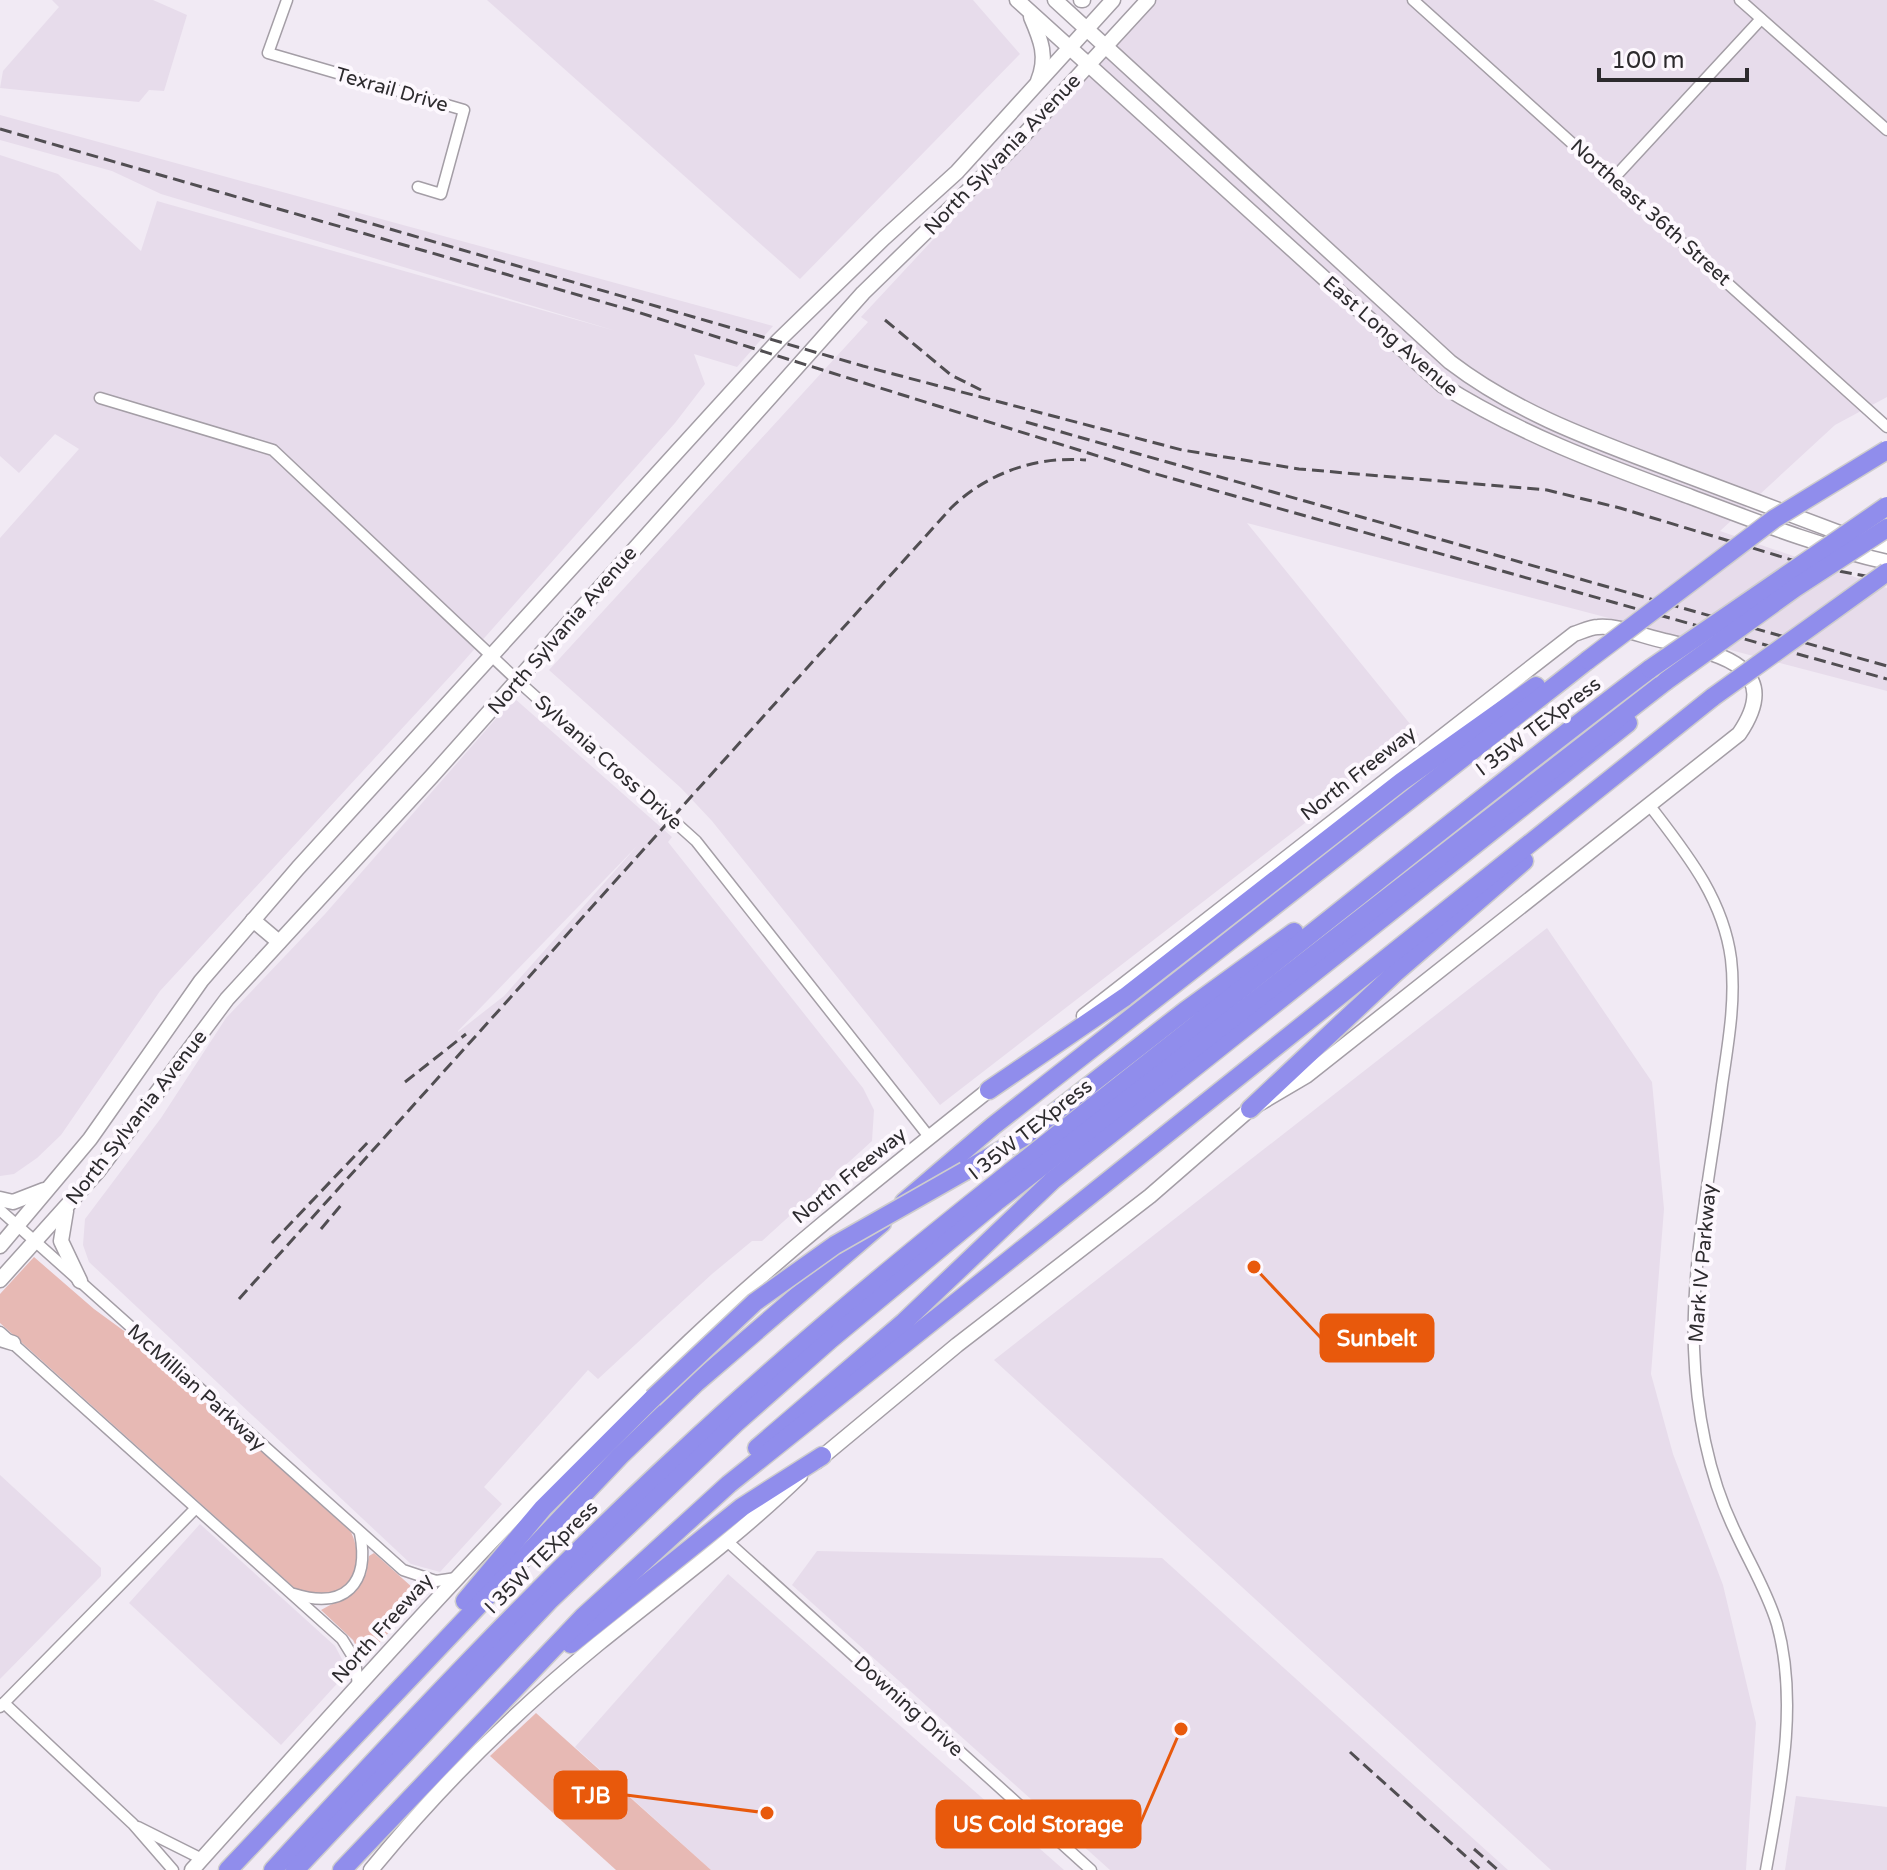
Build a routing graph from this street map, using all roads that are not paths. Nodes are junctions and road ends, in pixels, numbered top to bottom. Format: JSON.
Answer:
{"nodes":[{"id":1,"x":287,"y":0,"type":"edge"},
{"id":2,"x":1055,"y":0,"type":"edge"},
{"id":3,"x":1113,"y":0,"type":"edge"},
{"id":4,"x":1148,"y":0,"type":"edge"},
{"id":5,"x":1413,"y":0,"type":"edge"},
{"id":6,"x":1740,"y":0,"type":"edge"},
{"id":7,"x":1022,"y":5,"type":"edge"},
{"id":8,"x":1761,"y":19,"type":"junction"},
{"id":9,"x":1086,"y":29,"type":"junction"},
{"id":10,"x":1105,"y":47,"type":"junction"},
{"id":11,"x":1069,"y":48,"type":"junction"},
{"id":12,"x":1087,"y":64,"type":"junction"},
{"id":13,"x":1036,"y":86,"type":"junction"},
{"id":14,"x":1887,"y":130,"type":"edge"},
{"id":15,"x":1614,"y":178,"type":"junction"},
{"id":16,"x":418,"y":187,"type":"dead end"},
{"id":17,"x":884,"y":238,"type":"junction"},
{"id":18,"x":1317,"y":240,"type":"junction"},
{"id":19,"x":906,"y":254,"type":"junction"},
{"id":20,"x":1301,"y":258,"type":"junction"},
{"id":21,"x":100,"y":398,"type":"dead end"},
{"id":22,"x":1887,"y":427,"type":"edge"},
{"id":23,"x":1887,"y":450,"type":"edge"},
{"id":24,"x":1656,"y":464,"type":"junction"},
{"id":25,"x":1650,"y":482,"type":"junction"},
{"id":26,"x":1745,"y":497,"type":"junction"},
{"id":27,"x":1887,"y":506,"type":"edge"},
{"id":28,"x":1736,"y":514,"type":"junction"},
{"id":29,"x":1887,"y":528,"type":"edge"},
{"id":30,"x":1887,"y":546,"type":"edge"},
{"id":31,"x":1887,"y":562,"type":"edge"},
{"id":32,"x":1887,"y":572,"type":"edge"},
{"id":33,"x":492,"y":656,"type":"junction"},
{"id":34,"x":1582,"y":658,"type":"junction"},
{"id":35,"x":518,"y":681,"type":"junction"},
{"id":36,"x":1670,"y":682,"type":"junction"},
{"id":37,"x":1577,"y":805,"type":"junction"},
{"id":38,"x":1650,"y":806,"type":"junction"},
{"id":39,"x":1464,"y":809,"type":"junction"},
{"id":40,"x":253,"y":920,"type":"junction"},
{"id":41,"x":279,"y":942,"type":"junction"},
{"id":42,"x":989,"y":1090,"type":"junction"},
{"id":43,"x":1250,"y":1109,"type":"junction"},
{"id":44,"x":930,"y":1138,"type":"junction"},
{"id":45,"x":58,"y":1180,"type":"junction"},
{"id":46,"x":0,"y":1199,"type":"edge"},
{"id":47,"x":68,"y":1204,"type":"junction"},
{"id":48,"x":0,"y":1210,"type":"edge"},
{"id":49,"x":18,"y":1225,"type":"junction"},
{"id":50,"x":35,"y":1241,"type":"junction"},
{"id":51,"x":0,"y":1246,"type":"edge"},
{"id":52,"x":0,"y":1280,"type":"edge"},
{"id":53,"x":80,"y":1281,"type":"junction"},
{"id":54,"x":0,"y":1332,"type":"edge"},
{"id":55,"x":6,"y":1341,"type":"edge"},
{"id":56,"x":822,"y":1456,"type":"junction"},
{"id":57,"x":729,"y":1484,"type":"junction"},
{"id":58,"x":195,"y":1509,"type":"junction"},
{"id":59,"x":360,"y":1532,"type":"junction"},
{"id":60,"x":727,"y":1541,"type":"junction"},
{"id":61,"x":456,"y":1578,"type":"junction"},
{"id":62,"x":288,"y":1592,"type":"junction"},
{"id":63,"x":541,"y":1661,"type":"junction"},
{"id":64,"x":358,"y":1686,"type":"junction"},
{"id":65,"x":2,"y":1705,"type":"edge"},
{"id":66,"x":355,"y":1736,"type":"junction"},
{"id":67,"x":133,"y":1824,"type":"junction"},
{"id":68,"x":197,"y":1864,"type":"edge"},
{"id":69,"x":173,"y":1870,"type":"edge"},
{"id":70,"x":228,"y":1870,"type":"edge"},
{"id":71,"x":273,"y":1870,"type":"edge"},
{"id":72,"x":295,"y":1870,"type":"edge"},
{"id":73,"x":342,"y":1870,"type":"edge"},
{"id":74,"x":371,"y":1870,"type":"edge"},
{"id":75,"x":1091,"y":1870,"type":"edge"},
{"id":76,"x":1766,"y":1870,"type":"edge"}],
"edges":[{"from":1,"to":16,"type":"street","name":"Texrail Drive"},
{"from":2,"to":9,"type":"main road","name":"East Long Avenue"},
{"from":3,"to":9,"type":"main road","name":"North Sylvania Avenue"},
{"from":4,"to":10,"type":"main road","name":"North Sylvania Avenue"},
{"from":5,"to":15,"type":"street","name":"Northeast 36th Street"},
{"from":6,"to":8,"type":"street"},
{"from":7,"to":11,"type":"main road","name":"East Long Avenue"},
{"from":7,"to":13,"type":"main road"},
{"from":8,"to":14,"type":"street"},
{"from":8,"to":15,"type":"street"},
{"from":9,"to":10,"type":"main road","name":"East Long Avenue"},
{"from":9,"to":11,"type":"main road","name":"North Sylvania Avenue"},
{"from":10,"to":12,"type":"main road","name":"North Sylvania Avenue"},
{"from":10,"to":18,"type":"main road","name":"East Long Avenue"},
{"from":11,"to":12,"type":"main road","name":"East Long Avenue"},
{"from":11,"to":13,"type":"main road","name":"North Sylvania Avenue"},
{"from":12,"to":19,"type":"main road","name":"North Sylvania Avenue"},
{"from":12,"to":20,"type":"main road","name":"East Long Avenue"},
{"from":13,"to":17,"type":"main road","name":"North Sylvania Avenue"},
{"from":15,"to":22,"type":"street","name":"Northeast 36th Street"},
{"from":17,"to":19,"type":"main road"},
{"from":17,"to":33,"type":"main road","name":"North Sylvania Avenue"},
{"from":18,"to":20,"type":"main road"},
{"from":18,"to":24,"type":"main road","name":"East Long Avenue"},
{"from":19,"to":35,"type":"main road","name":"North Sylvania Avenue"},
{"from":20,"to":25,"type":"main road","name":"East Long Avenue"},
{"from":21,"to":33,"type":"street","name":"Sylvania Cross Drive"},
{"from":23,"to":34,"type":"highway","bridge":true},
{"from":24,"to":25,"type":"main road"},
{"from":24,"to":26,"type":"main road","name":"East Long Avenue"},
{"from":25,"to":28,"type":"main road","name":"East Long Avenue"},
{"from":26,"to":28,"type":"main road"},
{"from":26,"to":30,"type":"main road","name":"East Long Avenue"},
{"from":27,"to":39,"type":"highway","name":"I 35W TEXpress","bridge":true},
{"from":28,"to":31,"type":"main road","name":"East Long Avenue"},
{"from":29,"to":36,"type":"highway","bridge":true},
{"from":32,"to":37,"type":"highway","bridge":true},
{"from":33,"to":35,"type":"street","name":"Sylvania Cross Drive"},
{"from":33,"to":40,"type":"main road","name":"North Sylvania Avenue"},
{"from":34,"to":42,"type":"highway"},
{"from":34,"to":66,"type":"highway"},
{"from":35,"to":41,"type":"main road","name":"North Sylvania Avenue"},
{"from":35,"to":44,"type":"street","name":"Sylvania Cross Drive"},
{"from":36,"to":57,"type":"highway"},
{"from":36,"to":72,"type":"highway","name":"I 35W TEXpress"},
{"from":37,"to":43,"type":"highway"},
{"from":37,"to":57,"type":"highway"},
{"from":38,"to":42,"type":"main road","name":"North Freeway"},
{"from":38,"to":43,"type":"main road","name":"North Freeway"},
{"from":38,"to":76,"type":"street","name":"Mark IV Parkway"},
{"from":39,"to":66,"type":"highway","bridge":true},
{"from":39,"to":71,"type":"highway","name":"I 35W TEXpress"},
{"from":40,"to":41,"type":"main road"},
{"from":40,"to":45,"type":"main road","name":"North Sylvania Avenue"},
{"from":41,"to":47,"type":"main road","name":"North Sylvania Avenue"},
{"from":42,"to":44,"type":"main road","name":"North Freeway"},
{"from":43,"to":56,"type":"main road","name":"North Freeway"},
{"from":44,"to":61,"type":"main road","name":"North Freeway"},
{"from":45,"to":46,"type":"main road"},
{"from":45,"to":49,"type":"main road","name":"North Sylvania Avenue"},
{"from":47,"to":50,"type":"main road","name":"North Sylvania Avenue"},
{"from":47,"to":53,"type":"main road"},
{"from":48,"to":49,"type":"street","name":"McMillian Parkway"},
{"from":49,"to":50,"type":"street","name":"McMillian Parkway"},
{"from":49,"to":51,"type":"main road","name":"North Sylvania Avenue"},
{"from":50,"to":52,"type":"main road","name":"North Sylvania Avenue"},
{"from":50,"to":53,"type":"street","name":"McMillian Parkway"},
{"from":53,"to":59,"type":"street","name":"McMillian Parkway"},
{"from":54,"to":55,"type":"street"},
{"from":55,"to":58,"type":"street"},
{"from":56,"to":60,"type":"main road"},
{"from":56,"to":63,"type":"highway"},
{"from":57,"to":63,"type":"highway"},
{"from":58,"to":62,"type":"street"},
{"from":58,"to":65,"type":"street"},
{"from":59,"to":61,"type":"street","name":"McMillian Parkway"},
{"from":59,"to":62,"type":"street"},
{"from":60,"to":74,"type":"main road"},
{"from":60,"to":75,"type":"street","name":"Downing Drive"},
{"from":61,"to":64,"type":"main road","name":"North Freeway"},
{"from":62,"to":64,"type":"street"},
{"from":63,"to":73,"type":"highway"},
{"from":64,"to":68,"type":"main road","name":"North Freeway"},
{"from":65,"to":67,"type":"street"},
{"from":66,"to":70,"type":"highway"},
{"from":67,"to":68,"type":"street"},
{"from":67,"to":69,"type":"street"}]}
